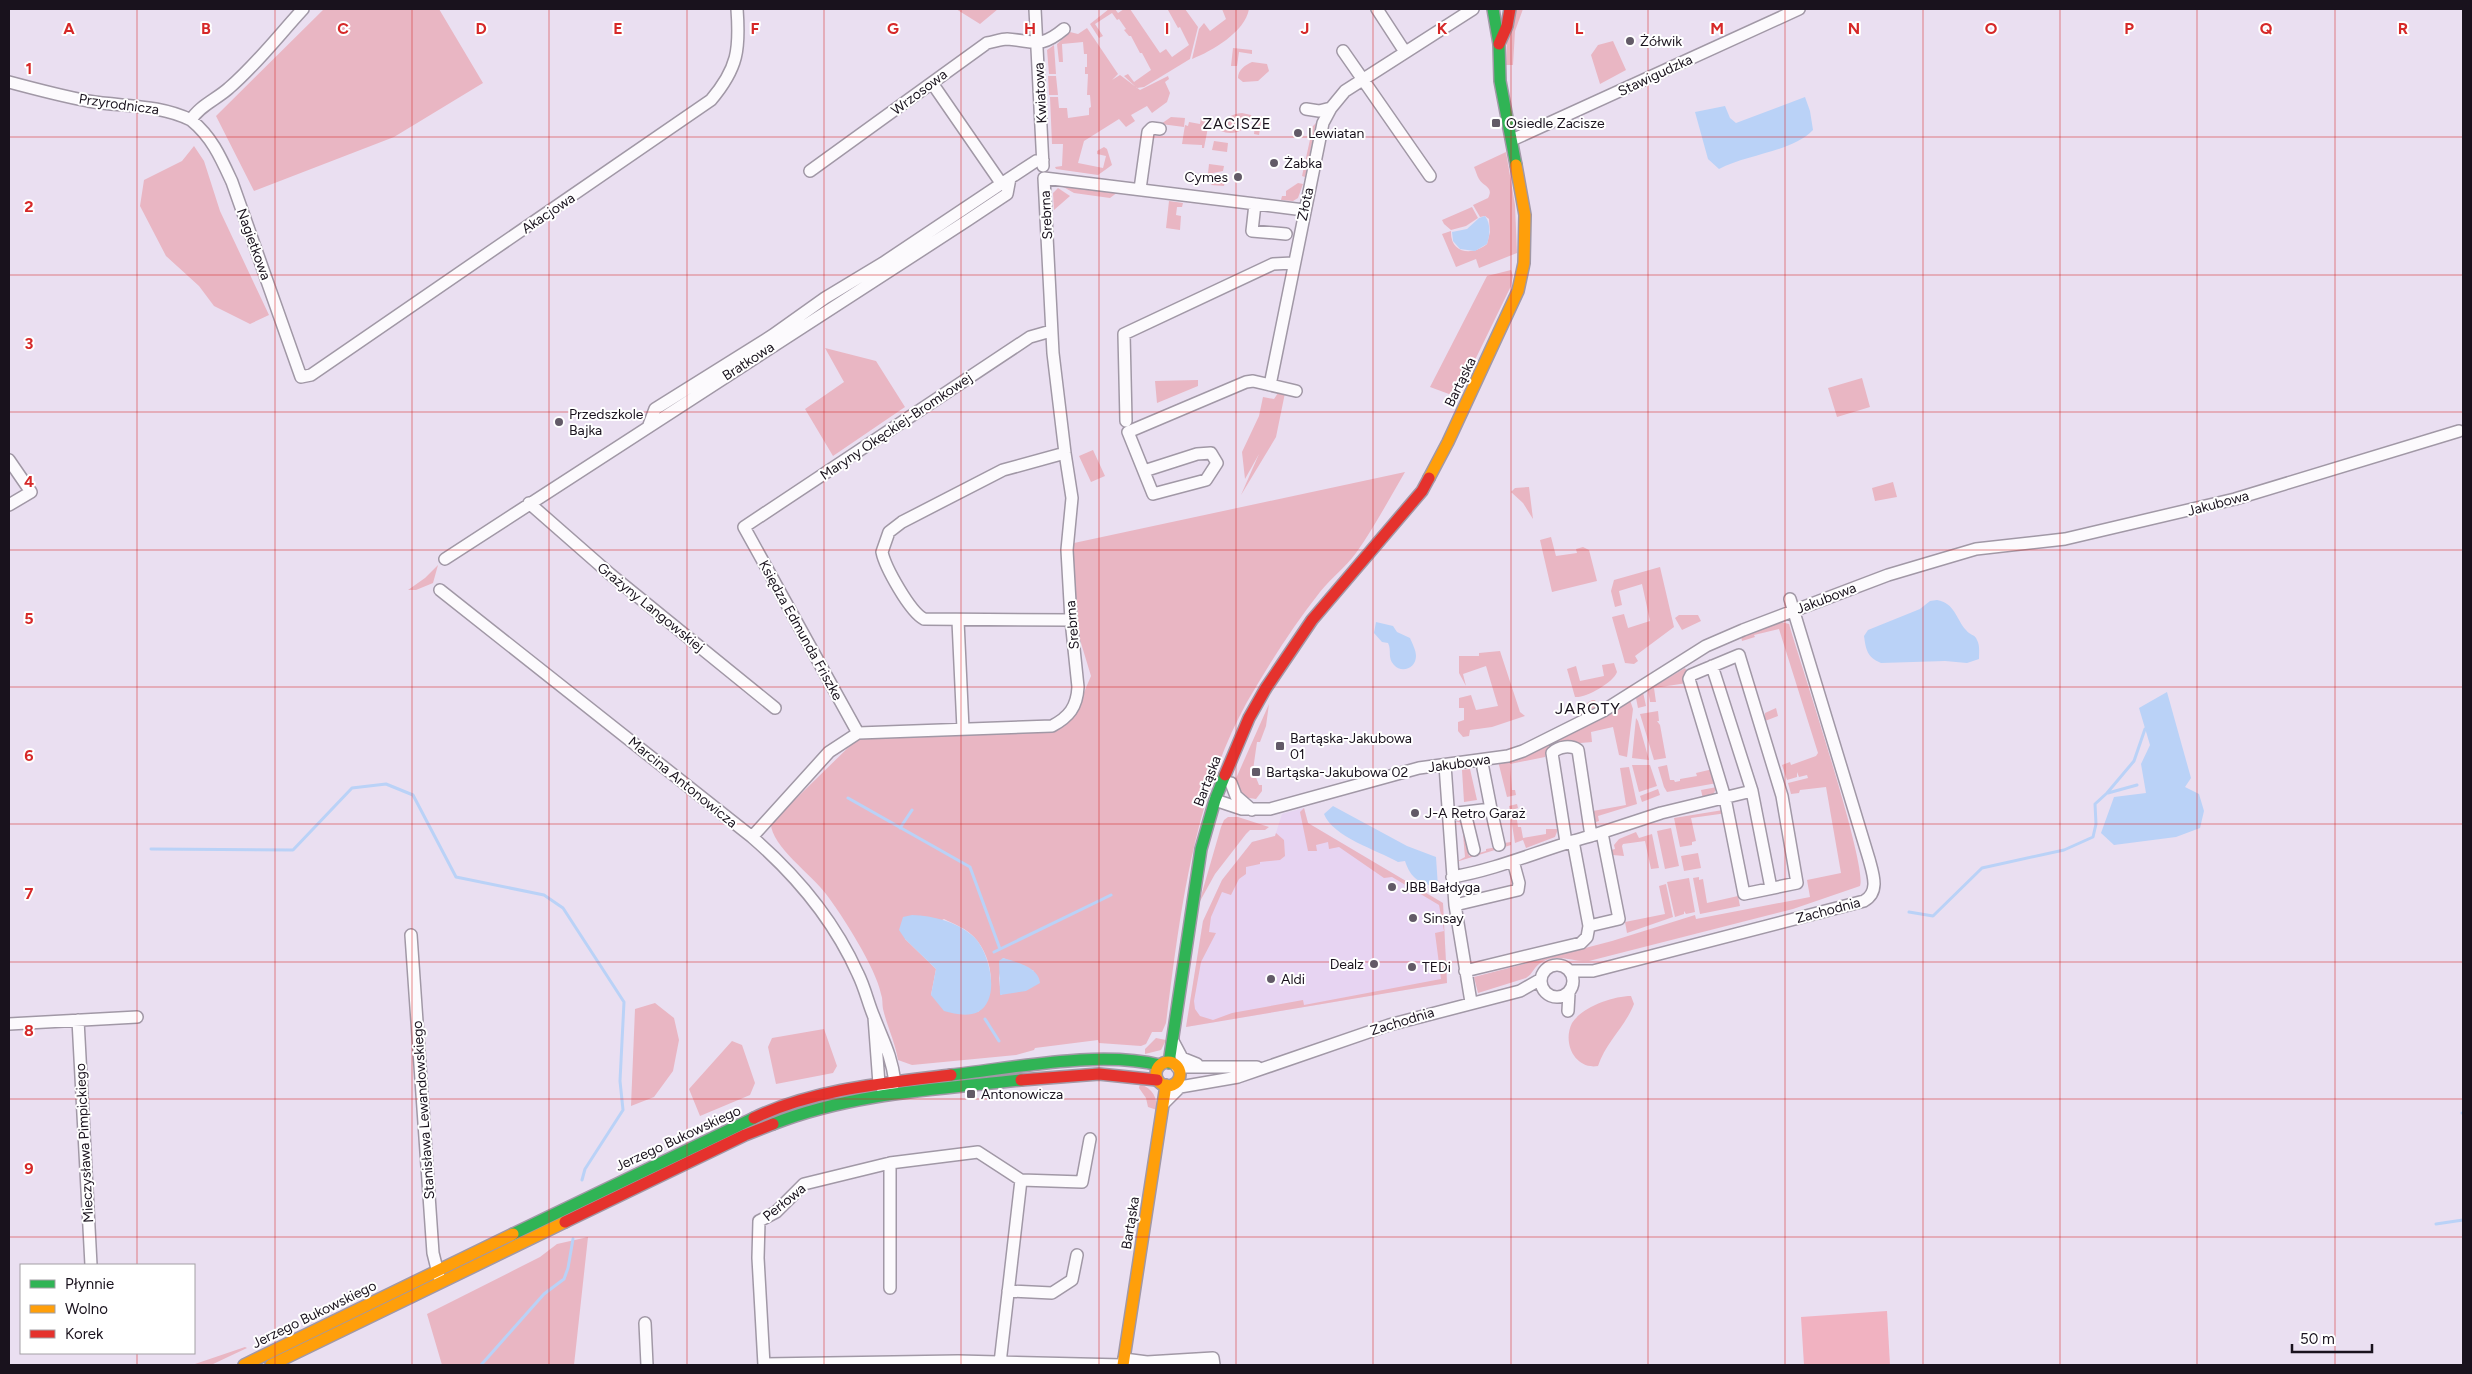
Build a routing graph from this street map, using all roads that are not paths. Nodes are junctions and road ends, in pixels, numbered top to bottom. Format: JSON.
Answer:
{"nodes":[{"id":1,"x":303,"y":9,"type":"edge"},
{"id":2,"x":737,"y":9,"type":"edge"},
{"id":3,"x":1035,"y":9,"type":"edge"},
{"id":4,"x":1377,"y":9,"type":"edge"},
{"id":5,"x":1473,"y":9,"type":"edge"},
{"id":6,"x":1493,"y":9,"type":"edge"},
{"id":7,"x":1510,"y":9,"type":"edge"},
{"id":8,"x":1799,"y":9,"type":"edge"},
{"id":9,"x":1064,"y":29,"type":"dead end"},
{"id":10,"x":1037,"y":44,"type":"junction"},
{"id":11,"x":1499,"y":44,"type":"junction"},
{"id":12,"x":1343,"y":51,"type":"dead end"},
{"id":13,"x":1405,"y":52,"type":"junction"},
{"id":14,"x":1363,"y":78,"type":"junction"},
{"id":15,"x":9,"y":82,"type":"edge"},
{"id":16,"x":932,"y":83,"type":"junction"},
{"id":17,"x":1306,"y":108,"type":"dead end"},
{"id":18,"x":1331,"y":108,"type":"junction"},
{"id":19,"x":191,"y":120,"type":"junction"},
{"id":20,"x":1160,"y":129,"type":"dead end"},
{"id":21,"x":1512,"y":140,"type":"junction"},
{"id":22,"x":1043,"y":160,"type":"junction"},
{"id":23,"x":810,"y":171,"type":"dead end"},
{"id":24,"x":1430,"y":176,"type":"dead end"},
{"id":25,"x":1044,"y":178,"type":"junction"},
{"id":26,"x":1006,"y":181,"type":"junction"},
{"id":27,"x":1140,"y":189,"type":"junction"},
{"id":28,"x":1255,"y":204,"type":"junction"},
{"id":29,"x":1304,"y":210,"type":"junction"},
{"id":30,"x":1286,"y":234,"type":"dead end"},
{"id":31,"x":1293,"y":263,"type":"junction"},
{"id":32,"x":1052,"y":331,"type":"junction"},
{"id":33,"x":301,"y":377,"type":"joint"},
{"id":34,"x":1270,"y":385,"type":"junction"},
{"id":35,"x":1296,"y":391,"type":"dead end"},
{"id":36,"x":1126,"y":421,"type":"dead end"},
{"id":37,"x":2459,"y":431,"type":"dead end"},
{"id":38,"x":1064,"y":453,"type":"junction"},
{"id":39,"x":9,"y":460,"type":"edge"},
{"id":40,"x":1144,"y":471,"type":"junction"},
{"id":41,"x":529,"y":503,"type":"junction"},
{"id":42,"x":9,"y":505,"type":"edge"},
{"id":43,"x":744,"y":527,"type":"joint"},
{"id":44,"x":445,"y":559,"type":"dead end"},
{"id":45,"x":440,"y":590,"type":"dead end"},
{"id":46,"x":1790,"y":599,"type":"dead end"},
{"id":47,"x":1793,"y":610,"type":"junction"},
{"id":48,"x":958,"y":620,"type":"junction"},
{"id":49,"x":1071,"y":620,"type":"junction"},
{"id":50,"x":1732,"y":635,"type":"junction"},
{"id":51,"x":1738,"y":655,"type":"junction"},
{"id":52,"x":1712,"y":666,"type":"junction"},
{"id":53,"x":1272,"y":680,"type":"junction"},
{"id":54,"x":775,"y":708,"type":"dead end"},
{"id":55,"x":964,"y":730,"type":"junction"},
{"id":56,"x":858,"y":733,"type":"junction"},
{"id":57,"x":1445,"y":765,"type":"junction"},
{"id":58,"x":1483,"y":768,"type":"dead end"},
{"id":59,"x":1231,"y":783,"type":"junction"},
{"id":60,"x":1752,"y":791,"type":"junction"},
{"id":61,"x":1725,"y":798,"type":"junction"},
{"id":62,"x":1220,"y":801,"type":"junction"},
{"id":63,"x":1252,"y":810,"type":"junction"},
{"id":64,"x":1492,"y":810,"type":"junction"},
{"id":65,"x":1465,"y":813,"type":"junction"},
{"id":66,"x":1448,"y":814,"type":"junction"},
{"id":67,"x":1597,"y":834,"type":"junction"},
{"id":68,"x":752,"y":837,"type":"junction"},
{"id":69,"x":1569,"y":841,"type":"junction"},
{"id":70,"x":1499,"y":845,"type":"dead end"},
{"id":71,"x":1474,"y":850,"type":"dead end"},
{"id":72,"x":1513,"y":862,"type":"junction"},
{"id":73,"x":1452,"y":877,"type":"junction"},
{"id":74,"x":1771,"y":888,"type":"junction"},
{"id":75,"x":1455,"y":904,"type":"junction"},
{"id":76,"x":1589,"y":926,"type":"junction"},
{"id":77,"x":411,"y":935,"type":"dead end"},
{"id":78,"x":1465,"y":971,"type":"junction"},
{"id":79,"x":1570,"y":971,"type":"junction"},
{"id":80,"x":1593,"y":971,"type":"junction"},
{"id":81,"x":1541,"y":979,"type":"junction"},
{"id":82,"x":1520,"y":991,"type":"junction"},
{"id":83,"x":1545,"y":992,"type":"junction"},
{"id":84,"x":1566,"y":995,"type":"junction"},
{"id":85,"x":1471,"y":1002,"type":"junction"},
{"id":86,"x":137,"y":1016,"type":"dead end"},
{"id":87,"x":874,"y":1017,"type":"junction"},
{"id":88,"x":78,"y":1020,"type":"junction"},
{"id":89,"x":9,"y":1024,"type":"edge"},
{"id":90,"x":1173,"y":1040,"type":"junction"},
{"id":91,"x":1140,"y":1060,"type":"junction"},
{"id":92,"x":1169,"y":1065,"type":"junction"},
{"id":93,"x":1201,"y":1066,"type":"junction"},
{"id":94,"x":1264,"y":1067,"type":"junction"},
{"id":95,"x":1138,"y":1076,"type":"junction"},
{"id":96,"x":895,"y":1082,"type":"junction"},
{"id":97,"x":1200,"y":1082,"type":"junction"},
{"id":98,"x":1166,"y":1083,"type":"junction"},
{"id":99,"x":879,"y":1084,"type":"junction"},
{"id":100,"x":888,"y":1095,"type":"junction"},
{"id":101,"x":1163,"y":1104,"type":"junction"},
{"id":102,"x":1090,"y":1139,"type":"dead end"},
{"id":103,"x":890,"y":1163,"type":"junction"},
{"id":104,"x":1022,"y":1180,"type":"junction"},
{"id":105,"x":1077,"y":1256,"type":"dead end"},
{"id":106,"x":91,"y":1264,"type":"edge"},
{"id":107,"x":436,"y":1270,"type":"junction"},
{"id":108,"x":442,"y":1283,"type":"junction"},
{"id":109,"x":890,"y":1288,"type":"dead end"},
{"id":110,"x":1008,"y":1291,"type":"junction"},
{"id":111,"x":645,"y":1323,"type":"dead end"},
{"id":112,"x":1214,"y":1361,"type":"edge"},
{"id":113,"x":958,"y":1363,"type":"edge"},
{"id":114,"x":1000,"y":1363,"type":"junction"},
{"id":115,"x":1123,"y":1363,"type":"edge"},
{"id":116,"x":244,"y":1365,"type":"edge"},
{"id":117,"x":271,"y":1365,"type":"edge"},
{"id":118,"x":647,"y":1365,"type":"edge"},
{"id":119,"x":765,"y":1365,"type":"edge"},
{"id":120,"x":861,"y":1365,"type":"edge"},
{"id":121,"x":1059,"y":1365,"type":"edge"}],
"edges":[{"from":1,"to":19,"type":"street"},
{"from":2,"to":33,"type":"street","name":"Akacjowa"},
{"from":3,"to":10,"type":"street","name":"Kwiatowa"},
{"from":4,"to":13,"type":"street"},
{"from":5,"to":13,"type":"street","name":"Złota"},
{"from":6,"to":11,"type":"street","name":"Bartąska"},
{"from":7,"to":11,"type":"street","name":"Bartąska"},
{"from":8,"to":21,"type":"street","name":"Stawigudzka"},
{"from":9,"to":10,"type":"street"},
{"from":10,"to":16,"type":"street","name":"Wrzosowa"},
{"from":10,"to":22,"type":"street","name":"Kwiatowa"},
{"from":11,"to":21,"type":"street","name":"Bartąska"},
{"from":12,"to":14,"type":"street"},
{"from":13,"to":14,"type":"street","name":"Złota"},
{"from":14,"to":18,"type":"street","name":"Złota"},
{"from":14,"to":24,"type":"street"},
{"from":15,"to":19,"type":"street","name":"Przyrodnicza"},
{"from":16,"to":23,"type":"street","name":"Wrzosowa"},
{"from":16,"to":26,"type":"street"},
{"from":17,"to":18,"type":"street"},
{"from":18,"to":29,"type":"street","name":"Złota"},
{"from":19,"to":33,"type":"street","name":"Nagietkowa"},
{"from":20,"to":27,"type":"street"},
{"from":21,"to":53,"type":"street","name":"Bartąska"},
{"from":22,"to":25,"type":"street","name":"Kwiatowa"},
{"from":22,"to":26,"type":"street"},
{"from":25,"to":27,"type":"street","name":"Srebrna"},
{"from":25,"to":32,"type":"street","name":"Srebrna"},
{"from":26,"to":41,"type":"street"},
{"from":27,"to":28,"type":"street","name":"Srebrna"},
{"from":28,"to":29,"type":"street","name":"Srebrna"},
{"from":28,"to":30,"type":"street"},
{"from":29,"to":31,"type":"street","name":"Złota"},
{"from":31,"to":34,"type":"street","name":"Złota"},
{"from":31,"to":36,"type":"street"},
{"from":32,"to":38,"type":"street","name":"Srebrna"},
{"from":32,"to":43,"type":"street","name":"Maryny Okęckiej-Bromkowej"},
{"from":34,"to":35,"type":"street"},
{"from":34,"to":40,"type":"street"},
{"from":37,"to":47,"type":"street","name":"Jakubowa"},
{"from":38,"to":48,"type":"street"},
{"from":38,"to":49,"type":"street","name":"Srebrna"},
{"from":39,"to":42,"type":"street"},
{"from":40,"to":40,"type":"street"},
{"from":41,"to":44,"type":"street"},
{"from":41,"to":54,"type":"street","name":"Grażyny Langowskiej"},
{"from":43,"to":56,"type":"street","name":"Księdza Edmunda Friszke"},
{"from":45,"to":68,"type":"street","name":"Marcina Antonowicza"},
{"from":46,"to":47,"type":"street","name":"Zachodnia"},
{"from":47,"to":50,"type":"street","name":"Jakubowa"},
{"from":47,"to":80,"type":"street","name":"Zachodnia"},
{"from":48,"to":49,"type":"street"},
{"from":48,"to":55,"type":"street"},
{"from":49,"to":55,"type":"street","name":"Srebrna"},
{"from":50,"to":51,"type":"street"},
{"from":50,"to":57,"type":"street","name":"Jakubowa"},
{"from":51,"to":52,"type":"street"},
{"from":51,"to":74,"type":"street"},
{"from":52,"to":60,"type":"street"},
{"from":52,"to":61,"type":"street"},
{"from":53,"to":59,"type":"street","name":"Bartąska"},
{"from":53,"to":62,"type":"street","name":"Bartąska"},
{"from":55,"to":56,"type":"street"},
{"from":56,"to":68,"type":"street"},
{"from":57,"to":63,"type":"street","name":"Jakubowa"},
{"from":57,"to":66,"type":"street"},
{"from":58,"to":64,"type":"street"},
{"from":59,"to":62,"type":"street","name":"Bartąska"},
{"from":59,"to":63,"type":"street"},
{"from":60,"to":61,"type":"street"},
{"from":60,"to":74,"type":"street"},
{"from":61,"to":67,"type":"street"},
{"from":61,"to":74,"type":"street"},
{"from":62,"to":63,"type":"street","name":"Jakubowa"},
{"from":62,"to":90,"type":"street","name":"Bartąska"},
{"from":64,"to":65,"type":"street"},
{"from":64,"to":70,"type":"street"},
{"from":65,"to":66,"type":"street"},
{"from":65,"to":71,"type":"street"},
{"from":66,"to":73,"type":"street"},
{"from":67,"to":69,"type":"street"},
{"from":67,"to":69,"type":"street"},
{"from":67,"to":76,"type":"street"},
{"from":68,"to":87,"type":"street","name":"Marcina Antonowicza"},
{"from":69,"to":72,"type":"street"},
{"from":69,"to":76,"type":"street"},
{"from":72,"to":73,"type":"street"},
{"from":72,"to":75,"type":"street"},
{"from":73,"to":75,"type":"street"},
{"from":75,"to":78,"type":"street"},
{"from":76,"to":78,"type":"street"},
{"from":77,"to":107,"type":"street","name":"Stanisława Lewandowskiego"},
{"from":78,"to":85,"type":"street"},
{"from":79,"to":80,"type":"street","name":"Zachodnia"},
{"from":79,"to":81,"type":"street"},
{"from":79,"to":84,"type":"street"},
{"from":80,"to":84,"type":"street"},
{"from":81,"to":82,"type":"street","name":"Zachodnia"},
{"from":81,"to":83,"type":"street"},
{"from":82,"to":83,"type":"street"},
{"from":82,"to":85,"type":"street","name":"Zachodnia"},
{"from":83,"to":84,"type":"street"},
{"from":85,"to":94,"type":"street","name":"Zachodnia"},
{"from":86,"to":88,"type":"street"},
{"from":87,"to":96,"type":"street","name":"Marcina Antonowicza"},
{"from":87,"to":99,"type":"street","name":"Marcina Antonowicza"},
{"from":88,"to":89,"type":"street"},
{"from":88,"to":106,"type":"street","name":"Mieczysława Pimpickiego"},
{"from":90,"to":91,"type":"street"},
{"from":90,"to":92,"type":"street","name":"Bartąska"},
{"from":90,"to":93,"type":"street"},
{"from":91,"to":92,"type":"street","name":"Jerzego Bukowskiego"},
{"from":91,"to":96,"type":"street","name":"Jerzego Bukowskiego"},
{"from":92,"to":93,"type":"street"},
{"from":92,"to":98,"type":"street"},
{"from":92,"to":98,"type":"street"},
{"from":93,"to":94,"type":"street"},
{"from":94,"to":97,"type":"street"},
{"from":95,"to":98,"type":"street","name":"Jerzego Bukowskiego"},
{"from":95,"to":100,"type":"street","name":"Jerzego Bukowskiego"},
{"from":95,"to":101,"type":"street"},
{"from":96,"to":99,"type":"street","name":"Jerzego Bukowskiego"},
{"from":96,"to":100,"type":"street"},
{"from":97,"to":98,"type":"street"},
{"from":97,"to":101,"type":"street"},
{"from":98,"to":101,"type":"street","name":"Bartąska"},
{"from":99,"to":100,"type":"street"},
{"from":99,"to":107,"type":"street","name":"Jerzego Bukowskiego"},
{"from":100,"to":108,"type":"street","name":"Jerzego Bukowskiego"},
{"from":101,"to":115,"type":"street","name":"Bartąska"},
{"from":102,"to":104,"type":"street"},
{"from":103,"to":104,"type":"street","name":"Perłowa"},
{"from":103,"to":109,"type":"street"},
{"from":103,"to":119,"type":"street","name":"Perłowa"},
{"from":104,"to":110,"type":"street"},
{"from":105,"to":110,"type":"street"},
{"from":107,"to":108,"type":"street","name":"Stanisława Lewandowskiego"},
{"from":107,"to":116,"type":"street","name":"Jerzego Bukowskiego"},
{"from":108,"to":117,"type":"street","name":"Jerzego Bukowskiego"},
{"from":110,"to":114,"type":"street"},
{"from":111,"to":118,"type":"street"},
{"from":112,"to":115,"type":"street"},
{"from":113,"to":114,"type":"street"},
{"from":113,"to":120,"type":"street"},
{"from":114,"to":121,"type":"street"},
{"from":115,"to":121,"type":"street"},
{"from":119,"to":120,"type":"street"}]}
